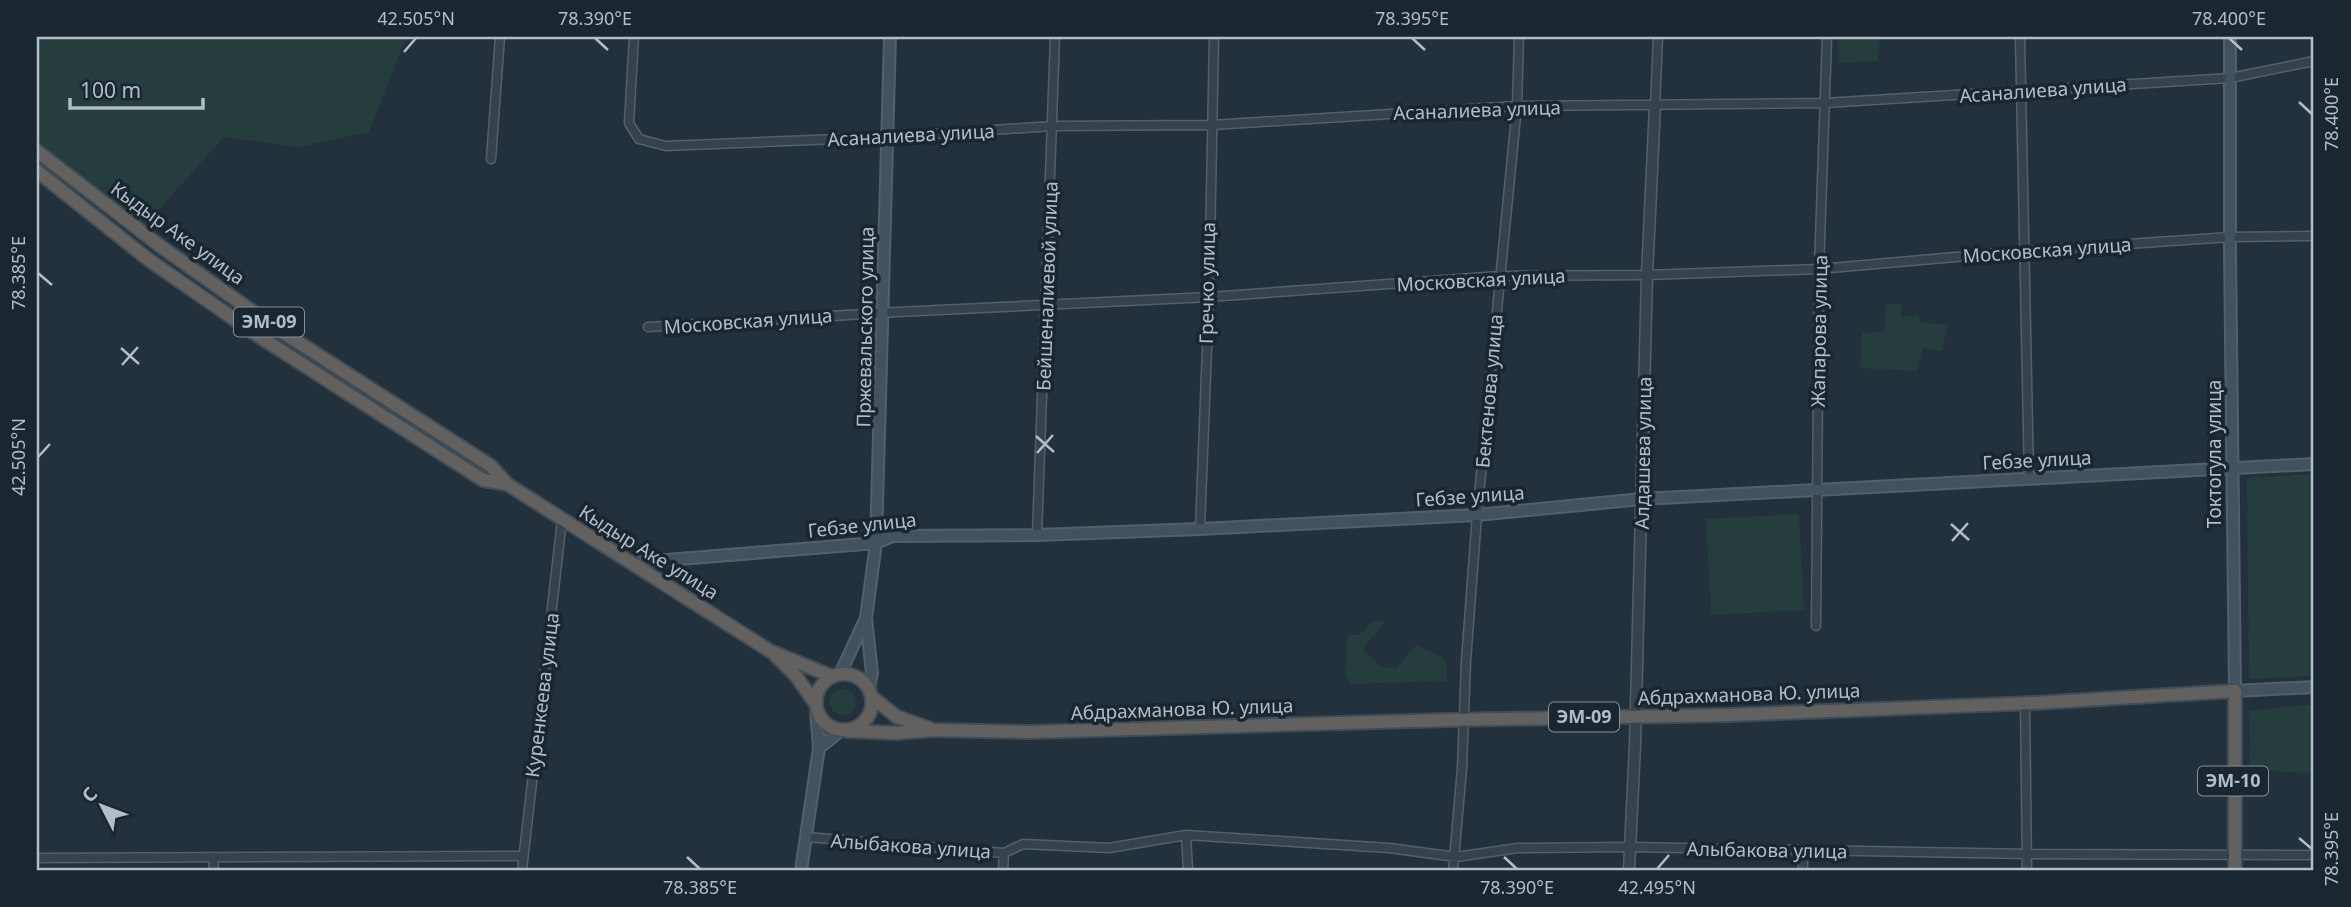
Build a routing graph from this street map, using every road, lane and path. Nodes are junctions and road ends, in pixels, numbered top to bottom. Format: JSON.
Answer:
{"nodes":[{"id":1,"x":500,"y":37,"type":"edge"},
{"id":2,"x":634,"y":37,"type":"edge"},
{"id":3,"x":890,"y":37,"type":"edge"},
{"id":4,"x":1055,"y":37,"type":"edge"},
{"id":5,"x":1214,"y":37,"type":"edge"},
{"id":6,"x":1519,"y":37,"type":"edge"},
{"id":7,"x":1658,"y":37,"type":"edge"},
{"id":8,"x":1827,"y":37,"type":"edge"},
{"id":9,"x":2020,"y":37,"type":"edge"},
{"id":10,"x":2230,"y":37,"type":"edge"},
{"id":11,"x":2314,"y":61,"type":"edge"},
{"id":12,"x":2230,"y":78,"type":"junction"},
{"id":13,"x":2022,"y":93,"type":"junction"},
{"id":14,"x":1825,"y":103,"type":"junction"},
{"id":15,"x":1517,"y":106,"type":"junction"},
{"id":16,"x":1655,"y":106,"type":"junction"},
{"id":17,"x":1212,"y":125,"type":"junction"},
{"id":18,"x":1053,"y":126,"type":"junction"},
{"id":19,"x":887,"y":137,"type":"junction"},
{"id":20,"x":37,"y":151,"type":"edge"},
{"id":21,"x":491,"y":159,"type":"dead end"},
{"id":22,"x":37,"y":171,"type":"edge"},
{"id":23,"x":141,"y":231,"type":"junction"},
{"id":24,"x":2314,"y":236,"type":"edge"},
{"id":25,"x":2230,"y":237,"type":"junction"},
{"id":26,"x":130,"y":244,"type":"junction"},
{"id":27,"x":160,"y":246,"type":"junction"},
{"id":28,"x":2024,"y":251,"type":"junction"},
{"id":29,"x":149,"y":260,"type":"junction"},
{"id":30,"x":1819,"y":268,"type":"junction"},
{"id":31,"x":1647,"y":275,"type":"junction"},
{"id":32,"x":1500,"y":276,"type":"junction"},
{"id":33,"x":1209,"y":297,"type":"junction"},
{"id":34,"x":1046,"y":305,"type":"junction"},
{"id":35,"x":882,"y":313,"type":"junction"},
{"id":36,"x":273,"y":326,"type":"junction"},
{"id":37,"x":648,"y":327,"type":"dead end"},
{"id":38,"x":263,"y":339,"type":"junction"},
{"id":39,"x":2314,"y":464,"type":"edge"},
{"id":40,"x":2233,"y":469,"type":"junction"},
{"id":41,"x":2029,"y":478,"type":"junction"},
{"id":42,"x":507,"y":484,"type":"junction"},
{"id":43,"x":1818,"y":490,"type":"junction"},
{"id":44,"x":1642,"y":499,"type":"junction"},
{"id":45,"x":1477,"y":515,"type":"junction"},
{"id":46,"x":562,"y":520,"type":"junction"},
{"id":47,"x":1200,"y":529,"type":"junction"},
{"id":48,"x":1037,"y":535,"type":"junction"},
{"id":49,"x":876,"y":543,"type":"junction"},
{"id":50,"x":630,"y":562,"type":"junction"},
{"id":51,"x":866,"y":618,"type":"junction"},
{"id":52,"x":1816,"y":625,"type":"dead end"},
{"id":53,"x":771,"y":651,"type":"junction"},
{"id":54,"x":835,"y":675,"type":"junction"},
{"id":55,"x":2314,"y":687,"type":"edge"},
{"id":56,"x":2235,"y":691,"type":"junction"},
{"id":57,"x":870,"y":692,"type":"junction"},
{"id":58,"x":2025,"y":704,"type":"junction"},
{"id":59,"x":816,"y":707,"type":"junction"},
{"id":60,"x":1636,"y":716,"type":"junction"},
{"id":61,"x":1463,"y":719,"type":"junction"},
{"id":62,"x":933,"y":730,"type":"junction"},
{"id":63,"x":843,"y":731,"type":"junction"},
{"id":64,"x":819,"y":748,"type":"junction"},
{"id":65,"x":1186,"y":835,"type":"junction"},
{"id":66,"x":806,"y":837,"type":"junction"},
{"id":67,"x":1630,"y":847,"type":"junction"},
{"id":68,"x":1803,"y":850,"type":"junction"},
{"id":69,"x":1004,"y":853,"type":"junction"},
{"id":70,"x":2027,"y":854,"type":"junction"},
{"id":71,"x":2234,"y":854,"type":"junction"},
{"id":72,"x":2314,"y":855,"type":"edge"},
{"id":73,"x":523,"y":856,"type":"junction"},
{"id":74,"x":213,"y":857,"type":"junction"},
{"id":75,"x":1455,"y":857,"type":"junction"},
{"id":76,"x":37,"y":858,"type":"edge"},
{"id":77,"x":214,"y":870,"type":"edge"},
{"id":78,"x":522,"y":870,"type":"edge"},
{"id":79,"x":801,"y":870,"type":"edge"},
{"id":80,"x":1003,"y":870,"type":"edge"},
{"id":81,"x":1188,"y":870,"type":"edge"},
{"id":82,"x":1453,"y":870,"type":"edge"},
{"id":83,"x":1629,"y":870,"type":"edge"},
{"id":84,"x":1802,"y":870,"type":"edge"},
{"id":85,"x":2026,"y":870,"type":"edge"},
{"id":86,"x":2235,"y":870,"type":"edge"}],
"edges":[{"from":1,"to":21,"type":"street"},
{"from":2,"to":19,"type":"street","name":"Асаналиева улица"},
{"from":3,"to":19,"type":"main road","name":"Пржевальского улица"},
{"from":4,"to":18,"type":"street","name":"Бейшеналиевой улица"},
{"from":5,"to":17,"type":"street","name":"Гречко улица"},
{"from":6,"to":15,"type":"street","name":"Бектенова улица"},
{"from":7,"to":16,"type":"street","name":"Алдашева улица"},
{"from":8,"to":14,"type":"street","name":"Жапарова улица"},
{"from":9,"to":13,"type":"street"},
{"from":10,"to":12,"type":"main road","name":"Токтогула улица"},
{"from":11,"to":12,"type":"street","name":"Асаналиева улица"},
{"from":12,"to":13,"type":"street","name":"Асаналиева улица"},
{"from":12,"to":25,"type":"main road","name":"Токтогула улица"},
{"from":13,"to":14,"type":"street","name":"Асаналиева улица"},
{"from":13,"to":28,"type":"street"},
{"from":14,"to":16,"type":"street","name":"Асаналиева улица"},
{"from":14,"to":30,"type":"street","name":"Жапарова улица"},
{"from":15,"to":16,"type":"street","name":"Асаналиева улица"},
{"from":15,"to":17,"type":"street","name":"Асаналиева улица"},
{"from":15,"to":32,"type":"street","name":"Бектенова улица"},
{"from":16,"to":31,"type":"street","name":"Алдашева улица"},
{"from":17,"to":18,"type":"street","name":"Асаналиева улица"},
{"from":17,"to":33,"type":"street","name":"Гречко улица"},
{"from":18,"to":19,"type":"street","name":"Асаналиева улица"},
{"from":18,"to":34,"type":"street","name":"Бейшеналиевой улица"},
{"from":19,"to":35,"type":"main road","name":"Пржевальского улица"},
{"from":20,"to":23,"type":"highway","name":"Кыдыр Аке улица","number":"ЭМ-09"},
{"from":22,"to":26,"type":"highway","name":"Кыдыр Аке улица","number":"ЭМ-09"},
{"from":23,"to":26,"type":"highway"},
{"from":23,"to":27,"type":"highway","name":"Кыдыр Аке улица","number":"ЭМ-09"},
{"from":24,"to":25,"type":"street","name":"Московская улица"},
{"from":25,"to":28,"type":"street","name":"Московская улица"},
{"from":25,"to":40,"type":"main road","name":"Токтогула улица"},
{"from":26,"to":29,"type":"highway","name":"Кыдыр Аке улица","number":"ЭМ-09"},
{"from":27,"to":29,"type":"highway"},
{"from":27,"to":36,"type":"highway","name":"Кыдыр Аке улица","number":"ЭМ-09"},
{"from":28,"to":30,"type":"street","name":"Московская улица"},
{"from":28,"to":41,"type":"street"},
{"from":29,"to":38,"type":"highway","name":"Кыдыр Аке улица","number":"ЭМ-09"},
{"from":30,"to":31,"type":"street","name":"Московская улица"},
{"from":30,"to":43,"type":"street","name":"Жапарова улица"},
{"from":31,"to":32,"type":"street","name":"Московская улица"},
{"from":31,"to":44,"type":"street","name":"Алдашева улица"},
{"from":32,"to":33,"type":"street","name":"Московская улица"},
{"from":32,"to":45,"type":"street","name":"Бектенова улица"},
{"from":33,"to":34,"type":"street","name":"Московская улица"},
{"from":33,"to":47,"type":"street","name":"Гречко улица"},
{"from":34,"to":35,"type":"street","name":"Московская улица"},
{"from":34,"to":48,"type":"street","name":"Бейшеналиевой улица"},
{"from":35,"to":37,"type":"street","name":"Московская улица"},
{"from":35,"to":49,"type":"main road","name":"Пржевальского улица"},
{"from":36,"to":38,"type":"highway"},
{"from":36,"to":42,"type":"highway","name":"Кыдыр Аке улица","number":"ЭМ-09"},
{"from":38,"to":42,"type":"highway","name":"Кыдыр Аке улица","number":"ЭМ-09"},
{"from":39,"to":40,"type":"main road","name":"Гебзе улица"},
{"from":40,"to":41,"type":"main road","name":"Гебзе улица"},
{"from":40,"to":56,"type":"main road","name":"Токтогула улица"},
{"from":41,"to":43,"type":"main road","name":"Гебзе улица"},
{"from":42,"to":46,"type":"highway","name":"Кыдыр Аке улица","number":"ЭМ-09"},
{"from":43,"to":44,"type":"main road","name":"Гебзе улица"},
{"from":43,"to":52,"type":"street","name":"Жапарова улица"},
{"from":44,"to":45,"type":"main road","name":"Гебзе улица"},
{"from":44,"to":60,"type":"street","name":"Алдашева улица"},
{"from":45,"to":47,"type":"main road","name":"Гебзе улица"},
{"from":45,"to":61,"type":"street","name":"Бектенова улица"},
{"from":46,"to":50,"type":"highway","name":"Кыдыр Аке улица","number":"ЭМ-09"},
{"from":46,"to":73,"type":"street","name":"Куренкеева улица"},
{"from":47,"to":48,"type":"main road","name":"Гебзе улица"},
{"from":48,"to":49,"type":"main road","name":"Гебзе улица"},
{"from":49,"to":50,"type":"main road","name":"Гебзе улица"},
{"from":49,"to":51,"type":"main road","name":"Пржевальского улица"},
{"from":50,"to":53,"type":"highway","name":"Кыдыр Аке улица","number":"ЭМ-09"},
{"from":51,"to":54,"type":"main road","name":"Пржевальского улица"},
{"from":51,"to":57,"type":"main road","name":"Пржевальского улица"},
{"from":53,"to":54,"type":"highway","name":"Кыдыр Аке улица","number":"ЭМ-09"},
{"from":53,"to":59,"type":"highway","name":"Кыдыр Аке улица","number":"ЭМ-09"},
{"from":54,"to":57,"type":"highway","number":"ЭМ-09"},
{"from":54,"to":59,"type":"highway"},
{"from":55,"to":56,"type":"main road","name":"Абдрахманова Ю. улица"},
{"from":56,"to":58,"type":"highway","name":"Абдрахманова Ю. улица","number":"ЭМ-09"},
{"from":56,"to":71,"type":"highway","name":"Токтогула улица","number":"ЭМ-10"},
{"from":57,"to":62,"type":"highway","name":"Абдрахманова Ю. улица","number":"ЭМ-09"},
{"from":57,"to":63,"type":"highway"},
{"from":58,"to":60,"type":"highway","name":"Абдрахманова Ю. улица","number":"ЭМ-09"},
{"from":58,"to":70,"type":"street"},
{"from":59,"to":63,"type":"highway","number":"ЭМ-09"},
{"from":59,"to":64,"type":"main road"},
{"from":60,"to":61,"type":"highway","name":"Абдрахманова Ю. улица","number":"ЭМ-09"},
{"from":60,"to":67,"type":"street","name":"Алдашева улица"},
{"from":61,"to":62,"type":"highway","name":"Абдрахманова Ю. улица","number":"ЭМ-09"},
{"from":61,"to":75,"type":"street","name":"Бектенова улица"},
{"from":62,"to":63,"type":"highway","name":"Абдрахманова Ю. улица","number":"ЭМ-09"},
{"from":63,"to":64,"type":"main road"},
{"from":64,"to":66,"type":"main road"},
{"from":65,"to":69,"type":"street","name":"Алыбакова улица"},
{"from":65,"to":75,"type":"street","name":"Алыбакова улица"},
{"from":65,"to":81,"type":"street"},
{"from":66,"to":69,"type":"street","name":"Алыбакова улица"},
{"from":66,"to":79,"type":"main road"},
{"from":67,"to":68,"type":"street","name":"Алыбакова улица"},
{"from":67,"to":75,"type":"street","name":"Алыбакова улица"},
{"from":67,"to":83,"type":"street","name":"Алдашева улица"},
{"from":68,"to":70,"type":"street","name":"Алыбакова улица"},
{"from":68,"to":84,"type":"street"},
{"from":69,"to":80,"type":"street"},
{"from":70,"to":71,"type":"street","name":"Алыбакова улица"},
{"from":70,"to":85,"type":"street"},
{"from":71,"to":72,"type":"street","name":"Алыбакова улица"},
{"from":71,"to":86,"type":"highway","name":"Токтогула улица","number":"ЭМ-10"},
{"from":73,"to":74,"type":"street"},
{"from":73,"to":78,"type":"street","name":"Куренкеева улица"},
{"from":74,"to":76,"type":"street"},
{"from":74,"to":77,"type":"street"},
{"from":75,"to":82,"type":"street","name":"Бектенова улица"}]}
